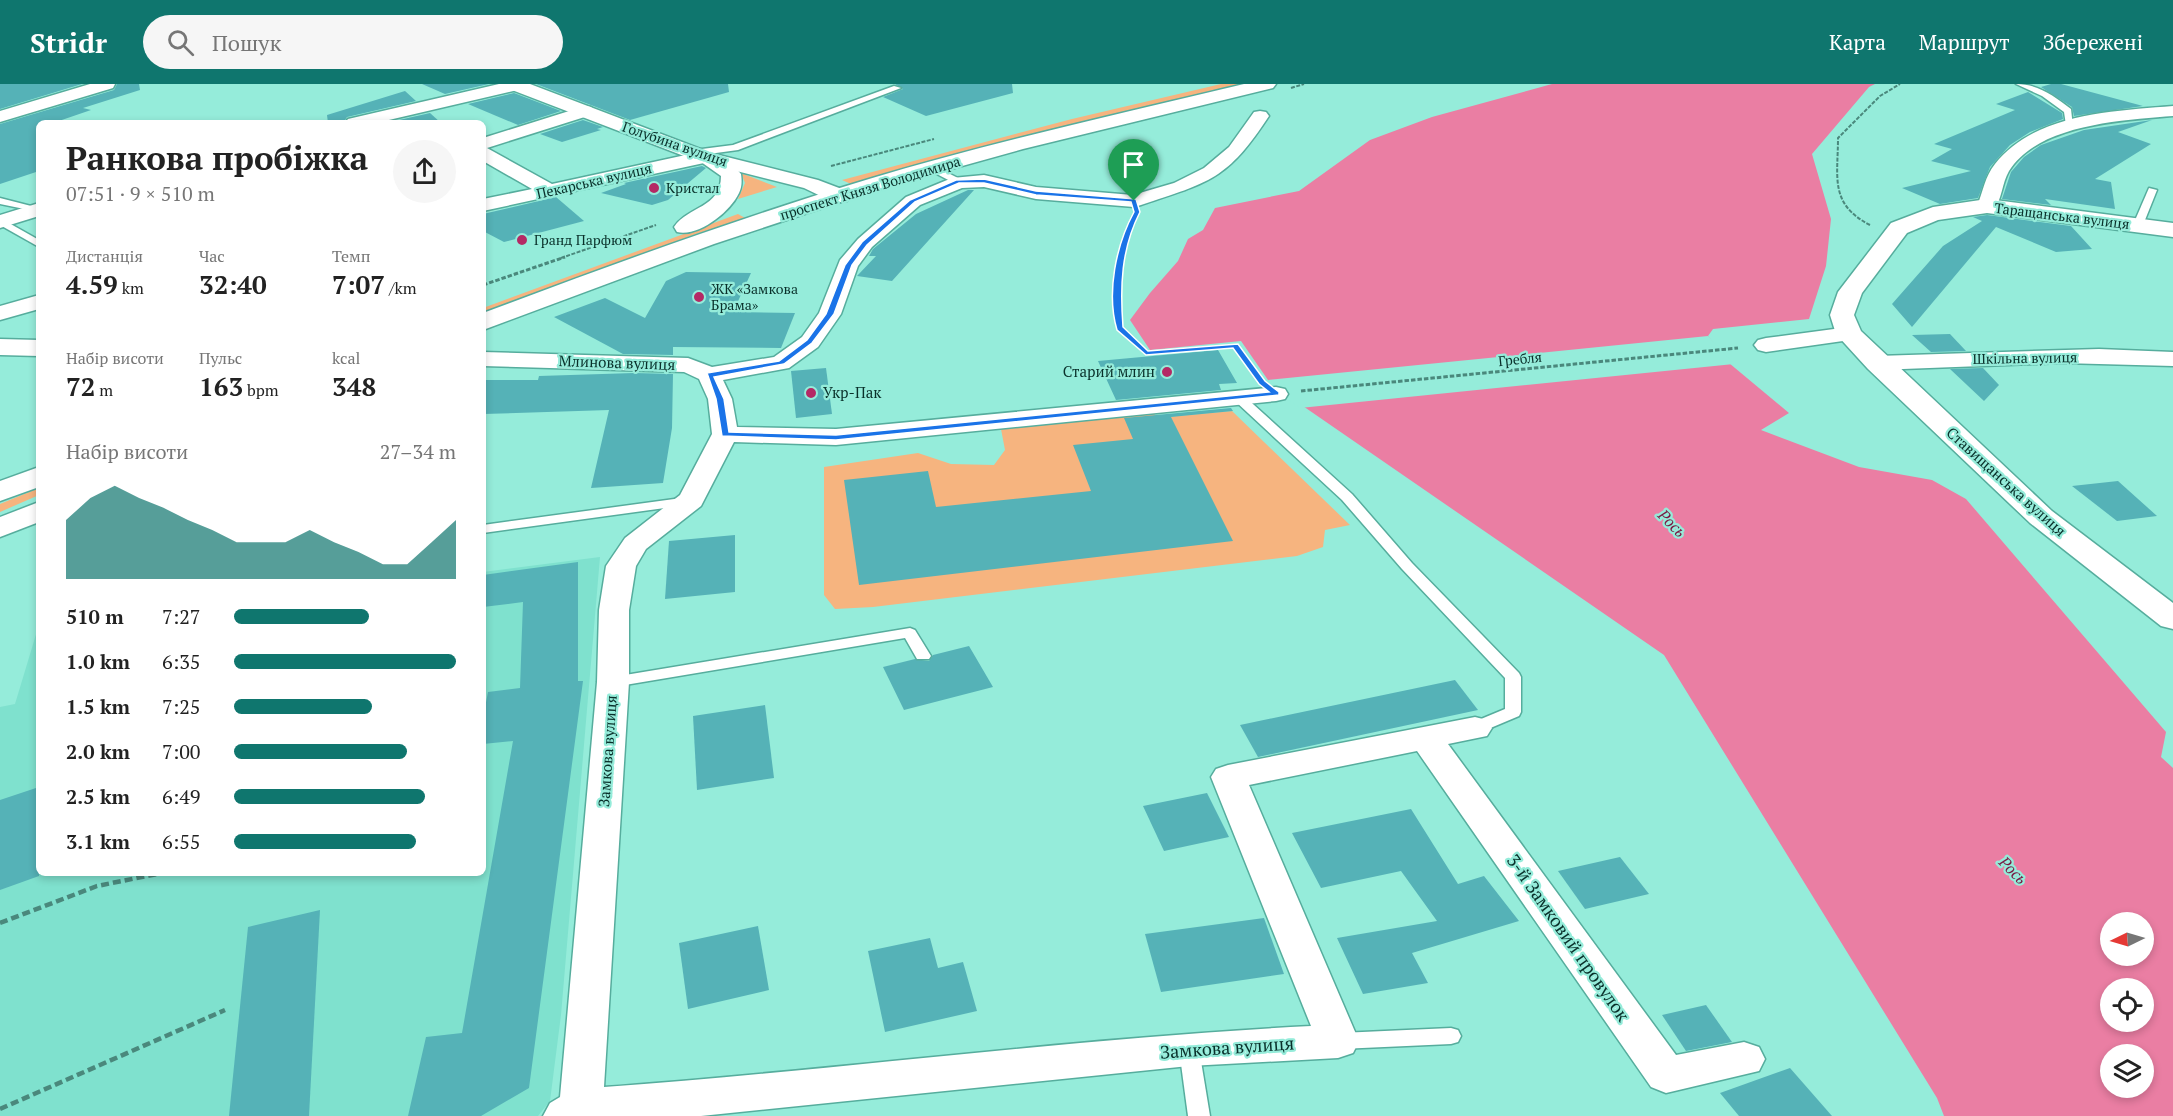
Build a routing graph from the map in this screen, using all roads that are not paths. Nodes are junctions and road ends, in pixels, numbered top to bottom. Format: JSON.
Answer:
{"nodes":[{"id":1,"x":107,"y":84,"type":"edge"},
{"id":2,"x":517,"y":84,"type":"edge"},
{"id":3,"x":1198,"y":84,"type":"edge"},
{"id":4,"x":1267,"y":84,"type":"edge"},
{"id":5,"x":2020,"y":84,"type":"edge"},
{"id":6,"x":897,"y":88,"type":"dead end"},
{"id":7,"x":585,"y":111,"type":"junction"},
{"id":8,"x":2170,"y":113,"type":"edge"},
{"id":9,"x":1260,"y":116,"type":"dead end"},
{"id":10,"x":0,"y":117,"type":"edge"},
{"id":11,"x":367,"y":120,"type":"edge"},
{"id":12,"x":2070,"y":125,"type":"junction"},
{"id":13,"x":486,"y":143,"type":"edge"},
{"id":14,"x":486,"y":155,"type":"edge"},
{"id":15,"x":699,"y":155,"type":"junction"},
{"id":16,"x":932,"y":168,"type":"junction"},
{"id":17,"x":958,"y":182,"type":"junction"},
{"id":18,"x":811,"y":184,"type":"junction"},
{"id":19,"x":2152,"y":190,"type":"dead end"},
{"id":20,"x":550,"y":191,"type":"junction"},
{"id":21,"x":839,"y":196,"type":"junction"},
{"id":22,"x":0,"y":201,"type":"edge"},
{"id":23,"x":486,"y":204,"type":"edge"},
{"id":24,"x":1987,"y":206,"type":"junction"},
{"id":25,"x":36,"y":210,"type":"edge"},
{"id":26,"x":36,"y":211,"type":"edge"},
{"id":27,"x":1,"y":221,"type":"edge"},
{"id":28,"x":2138,"y":225,"type":"junction"},
{"id":29,"x":685,"y":227,"type":"junction"},
{"id":30,"x":2173,"y":230,"type":"edge"},
{"id":31,"x":36,"y":242,"type":"edge"},
{"id":32,"x":494,"y":296,"type":"dead end"},
{"id":33,"x":36,"y":303,"type":"edge"},
{"id":34,"x":0,"y":313,"type":"edge"},
{"id":35,"x":486,"y":321,"type":"edge"},
{"id":36,"x":1849,"y":334,"type":"junction"},
{"id":37,"x":1766,"y":345,"type":"road end"},
{"id":38,"x":0,"y":347,"type":"edge"},
{"id":39,"x":36,"y":348,"type":"edge"},
{"id":40,"x":486,"y":359,"type":"edge"},
{"id":41,"x":2173,"y":359,"type":"edge"},
{"id":42,"x":1877,"y":363,"type":"junction"},
{"id":43,"x":709,"y":375,"type":"junction"},
{"id":44,"x":1276,"y":394,"type":"road end"},
{"id":45,"x":1239,"y":398,"type":"junction"},
{"id":46,"x":725,"y":434,"type":"junction"},
{"id":47,"x":36,"y":477,"type":"edge"},
{"id":48,"x":0,"y":492,"type":"edge"},
{"id":49,"x":692,"y":500,"type":"junction"},
{"id":50,"x":36,"y":512,"type":"edge"},
{"id":51,"x":0,"y":528,"type":"edge"},
{"id":52,"x":486,"y":529,"type":"edge"},
{"id":53,"x":2173,"y":619,"type":"edge"},
{"id":54,"x":923,"y":656,"type":"dead end"},
{"id":55,"x":613,"y":682,"type":"junction"},
{"id":56,"x":1475,"y":728,"type":"joint"},
{"id":57,"x":1425,"y":737,"type":"junction"},
{"id":58,"x":1451,"y":1036,"type":"dead end"},
{"id":59,"x":1338,"y":1041,"type":"junction"},
{"id":60,"x":1189,"y":1049,"type":"junction"},
{"id":61,"x":1743,"y":1059,"type":"dead end"},
{"id":62,"x":573,"y":1111,"type":"edge"},
{"id":63,"x":1199,"y":1116,"type":"edge"}],
"edges":[{"from":1,"to":10,"type":"street"},
{"from":2,"to":7,"type":"main road","name":"Голубина вулиця"},
{"from":2,"to":11,"type":"street"},
{"from":3,"to":18,"type":"main road","name":"проспект Князя Володимира"},
{"from":4,"to":16,"type":"main road","name":"проспект Князя Володимира"},
{"from":5,"to":12,"type":"lane"},
{"from":6,"to":15,"type":"lane"},
{"from":7,"to":13,"type":"street"},
{"from":7,"to":15,"type":"main road","name":"Голубина вулиця"},
{"from":8,"to":12,"type":"street"},
{"from":9,"to":17,"type":"street"},
{"from":12,"to":24,"type":"street"},
{"from":14,"to":20,"type":"street"},
{"from":15,"to":18,"type":"main road","name":"Голубина вулиця"},
{"from":15,"to":20,"type":"street","name":"Пекарська вулиця"},
{"from":15,"to":29,"type":"main road"},
{"from":16,"to":17,"type":"lane"},
{"from":16,"to":21,"type":"main road","name":"проспект Князя Володимира"},
{"from":17,"to":43,"type":"street"},
{"from":18,"to":21,"type":"main road","name":"Голубина вулиця"},
{"from":18,"to":29,"type":"main road","name":"проспект Князя Володимира"},
{"from":19,"to":28,"type":"lane"},
{"from":20,"to":23,"type":"street","name":"Пекарська вулиця"},
{"from":21,"to":35,"type":"main road","name":"проспект Князя Володимира"},
{"from":22,"to":25,"type":"lane"},
{"from":24,"to":28,"type":"main road","name":"Таращанська вулиця"},
{"from":24,"to":36,"type":"main road","name":"Таращанська вулиця"},
{"from":26,"to":27,"type":"street"},
{"from":27,"to":31,"type":"lane"},
{"from":28,"to":30,"type":"main road","name":"Таращанська вулиця"},
{"from":29,"to":32,"type":"main road","name":"проспект Князя Володимира"},
{"from":33,"to":34,"type":"street"},
{"from":36,"to":37,"type":"street"},
{"from":36,"to":42,"type":"main road","name":"Ставищанська вулиця"},
{"from":38,"to":39,"type":"main road"},
{"from":40,"to":43,"type":"street","name":"Млинова вулиця"},
{"from":41,"to":42,"type":"street","name":"Шкільна вулиця"},
{"from":42,"to":53,"type":"main road","name":"Ставищанська вулиця"},
{"from":43,"to":46,"type":"street"},
{"from":44,"to":45,"type":"street"},
{"from":45,"to":46,"type":"street"},
{"from":45,"to":56,"type":"lane"},
{"from":46,"to":49,"type":"street","name":"Замкова вулиця"},
{"from":47,"to":48,"type":"main road"},
{"from":49,"to":52,"type":"lane"},
{"from":49,"to":55,"type":"street","name":"Замкова вулиця"},
{"from":50,"to":51,"type":"main road"},
{"from":54,"to":55,"type":"lane"},
{"from":55,"to":62,"type":"street","name":"Замкова вулиця"},
{"from":56,"to":57,"type":"street"},
{"from":57,"to":59,"type":"street"},
{"from":57,"to":61,"type":"street","name":"3-й Замковий провулок"},
{"from":58,"to":59,"type":"lane"},
{"from":59,"to":60,"type":"street","name":"Замкова вулиця"},
{"from":60,"to":62,"type":"street","name":"Замкова вулиця"},
{"from":60,"to":63,"type":"lane"}]}
